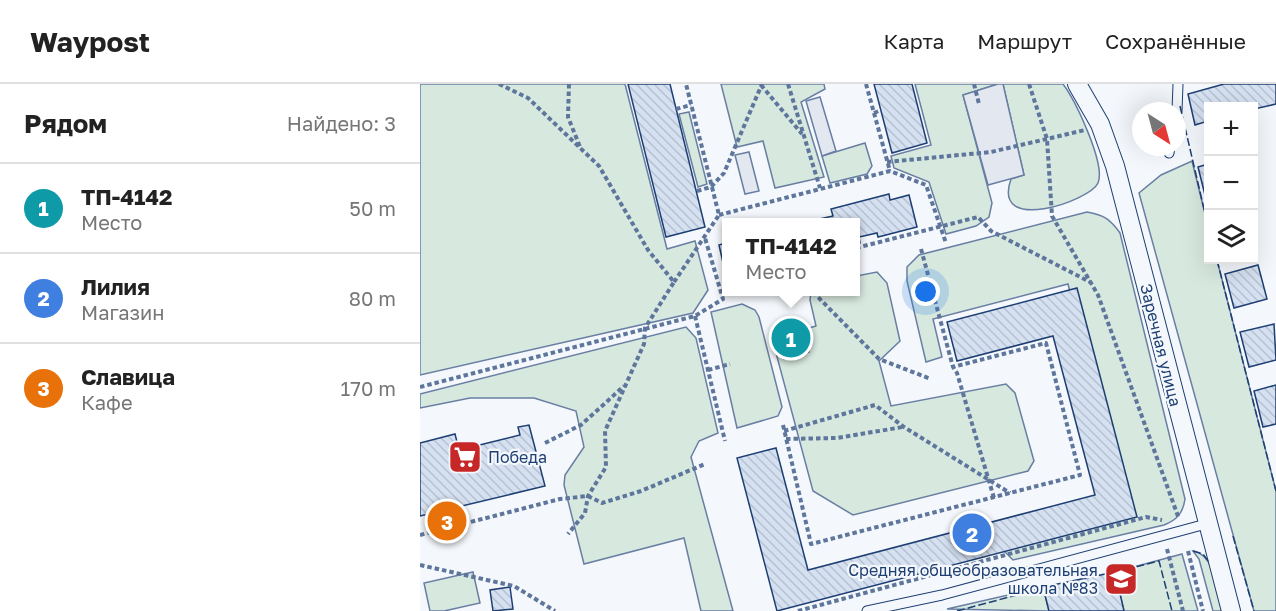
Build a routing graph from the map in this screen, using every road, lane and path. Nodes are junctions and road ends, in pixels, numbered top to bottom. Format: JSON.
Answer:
{"nodes":[{"id":1,"x":500,"y":84,"type":"edge"},
{"id":2,"x":569,"y":84,"type":"edge"},
{"id":3,"x":686,"y":84,"type":"edge"},
{"id":4,"x":761,"y":84,"type":"edge"},
{"id":5,"x":788,"y":84,"type":"edge"},
{"id":6,"x":866,"y":84,"type":"edge"},
{"id":7,"x":974,"y":84,"type":"edge"},
{"id":8,"x":1029,"y":84,"type":"edge"},
{"id":9,"x":1077,"y":84,"type":"edge"},
{"id":10,"x":1178,"y":84,"type":"edge"},
{"id":11,"x":1177,"y":102,"type":"edge"},
{"id":12,"x":978,"y":104,"type":"dead end"},
{"id":13,"x":691,"y":105,"type":"junction"},
{"id":14,"x":676,"y":109,"type":"dead end"},
{"id":15,"x":881,"y":110,"type":"dead end"},
{"id":16,"x":874,"y":113,"type":"junction"},
{"id":17,"x":1089,"y":129,"type":"dead end"},
{"id":18,"x":804,"y":136,"type":"junction"},
{"id":19,"x":1047,"y":139,"type":"junction"},
{"id":20,"x":580,"y":148,"type":"junction"},
{"id":21,"x":887,"y":162,"type":"junction"},
{"id":22,"x":890,"y":171,"type":"junction"},
{"id":23,"x":711,"y":187,"type":"junction"},
{"id":24,"x":820,"y":188,"type":"junction"},
{"id":25,"x":697,"y":191,"type":"dead end"},
{"id":26,"x":719,"y":215,"type":"junction"},
{"id":27,"x":940,"y":225,"type":"junction"},
{"id":28,"x":705,"y":238,"type":"junction"},
{"id":29,"x":945,"y":243,"type":"dead end"},
{"id":30,"x":860,"y":246,"type":"edge"},
{"id":31,"x":921,"y":249,"type":"dead end"},
{"id":32,"x":674,"y":282,"type":"junction"},
{"id":33,"x":1090,"y":283,"type":"junction"},
{"id":34,"x":722,"y":285,"type":"edge"},
{"id":35,"x":718,"y":286,"type":"junction"},
{"id":36,"x":818,"y":296,"type":"edge"},
{"id":37,"x":695,"y":316,"type":"junction"},
{"id":38,"x":645,"y":328,"type":"junction"},
{"id":39,"x":729,"y":364,"type":"dead end"},
{"id":40,"x":954,"y":368,"type":"junction"},
{"id":41,"x":708,"y":370,"type":"junction"},
{"id":42,"x":931,"y":379,"type":"dead end"},
{"id":43,"x":626,"y":383,"type":"junction"},
{"id":44,"x":420,"y":387,"type":"edge"},
{"id":45,"x":904,"y":427,"type":"junction"},
{"id":46,"x":786,"y":439,"type":"junction"},
{"id":47,"x":724,"y":441,"type":"dead end"},
{"id":48,"x":545,"y":443,"type":"dead end"},
{"id":49,"x":705,"y":464,"type":"dead end"},
{"id":50,"x":988,"y":477,"type":"junction"},
{"id":51,"x":1011,"y":494,"type":"junction"},
{"id":52,"x":588,"y":496,"type":"junction"},
{"id":53,"x":994,"y":498,"type":"junction"},
{"id":54,"x":1146,"y":517,"type":"dead end"},
{"id":55,"x":1206,"y":524,"type":"junction"},
{"id":56,"x":1183,"y":531,"type":"junction"},
{"id":57,"x":568,"y":534,"type":"dead end"},
{"id":58,"x":420,"y":535,"type":"edge"},
{"id":59,"x":1163,"y":536,"type":"junction"},
{"id":60,"x":1188,"y":551,"type":"dead end"},
{"id":61,"x":420,"y":565,"type":"edge"},
{"id":62,"x":555,"y":611,"type":"edge"},
{"id":63,"x":798,"y":611,"type":"edge"},
{"id":64,"x":867,"y":611,"type":"edge"},
{"id":65,"x":1183,"y":611,"type":"edge"},
{"id":66,"x":1203,"y":611,"type":"edge"},
{"id":67,"x":1231,"y":611,"type":"edge"}],
"edges":[{"from":1,"to":20,"type":"path"},
{"from":2,"to":20,"type":"path"},
{"from":3,"to":13,"type":"path"},
{"from":4,"to":18,"type":"path"},
{"from":4,"to":23,"type":"path"},
{"from":5,"to":18,"type":"path"},
{"from":6,"to":16,"type":"path"},
{"from":7,"to":12,"type":"path"},
{"from":8,"to":19,"type":"path"},
{"from":9,"to":55,"type":"street","name":"Заречная улица"},
{"from":10,"to":11,"type":"lane"},
{"from":13,"to":14,"type":"path"},
{"from":13,"to":23,"type":"path"},
{"from":15,"to":16,"type":"path"},
{"from":16,"to":21,"type":"path"},
{"from":17,"to":19,"type":"path"},
{"from":18,"to":24,"type":"path"},
{"from":19,"to":21,"type":"path"},
{"from":19,"to":33,"type":"path"},
{"from":20,"to":32,"type":"path"},
{"from":21,"to":22,"type":"path"},
{"from":22,"to":24,"type":"path"},
{"from":22,"to":27,"type":"path"},
{"from":23,"to":25,"type":"path"},
{"from":23,"to":26,"type":"path"},
{"from":24,"to":26,"type":"path"},
{"from":26,"to":28,"type":"path"},
{"from":27,"to":29,"type":"path"},
{"from":27,"to":30,"type":"path"},
{"from":27,"to":33,"type":"path"},
{"from":28,"to":32,"type":"path"},
{"from":28,"to":35,"type":"path"},
{"from":31,"to":40,"type":"path"},
{"from":32,"to":38,"type":"path"},
{"from":33,"to":56,"type":"path"},
{"from":34,"to":35,"type":"path"},
{"from":35,"to":37,"type":"path"},
{"from":36,"to":42,"type":"path"},
{"from":37,"to":38,"type":"path"},
{"from":37,"to":41,"type":"path"},
{"from":38,"to":43,"type":"path"},
{"from":38,"to":44,"type":"path"},
{"from":39,"to":41,"type":"path"},
{"from":40,"to":50,"type":"path"},
{"from":40,"to":51,"type":"path"},
{"from":41,"to":47,"type":"path"},
{"from":43,"to":48,"type":"path"},
{"from":43,"to":52,"type":"path"},
{"from":45,"to":46,"type":"path"},
{"from":45,"to":46,"type":"path"},
{"from":45,"to":50,"type":"path"},
{"from":46,"to":53,"type":"path"},
{"from":49,"to":52,"type":"path"},
{"from":50,"to":51,"type":"path"},
{"from":50,"to":53,"type":"path"},
{"from":51,"to":53,"type":"path"},
{"from":52,"to":57,"type":"path"},
{"from":52,"to":58,"type":"path"},
{"from":54,"to":63,"type":"path"},
{"from":55,"to":56,"type":"lane"},
{"from":55,"to":67,"type":"street","name":"Заречная улица"},
{"from":56,"to":59,"type":"lane"},
{"from":59,"to":64,"type":"lane"},
{"from":59,"to":65,"type":"path"},
{"from":60,"to":66,"type":"path"},
{"from":61,"to":62,"type":"path"}]}
